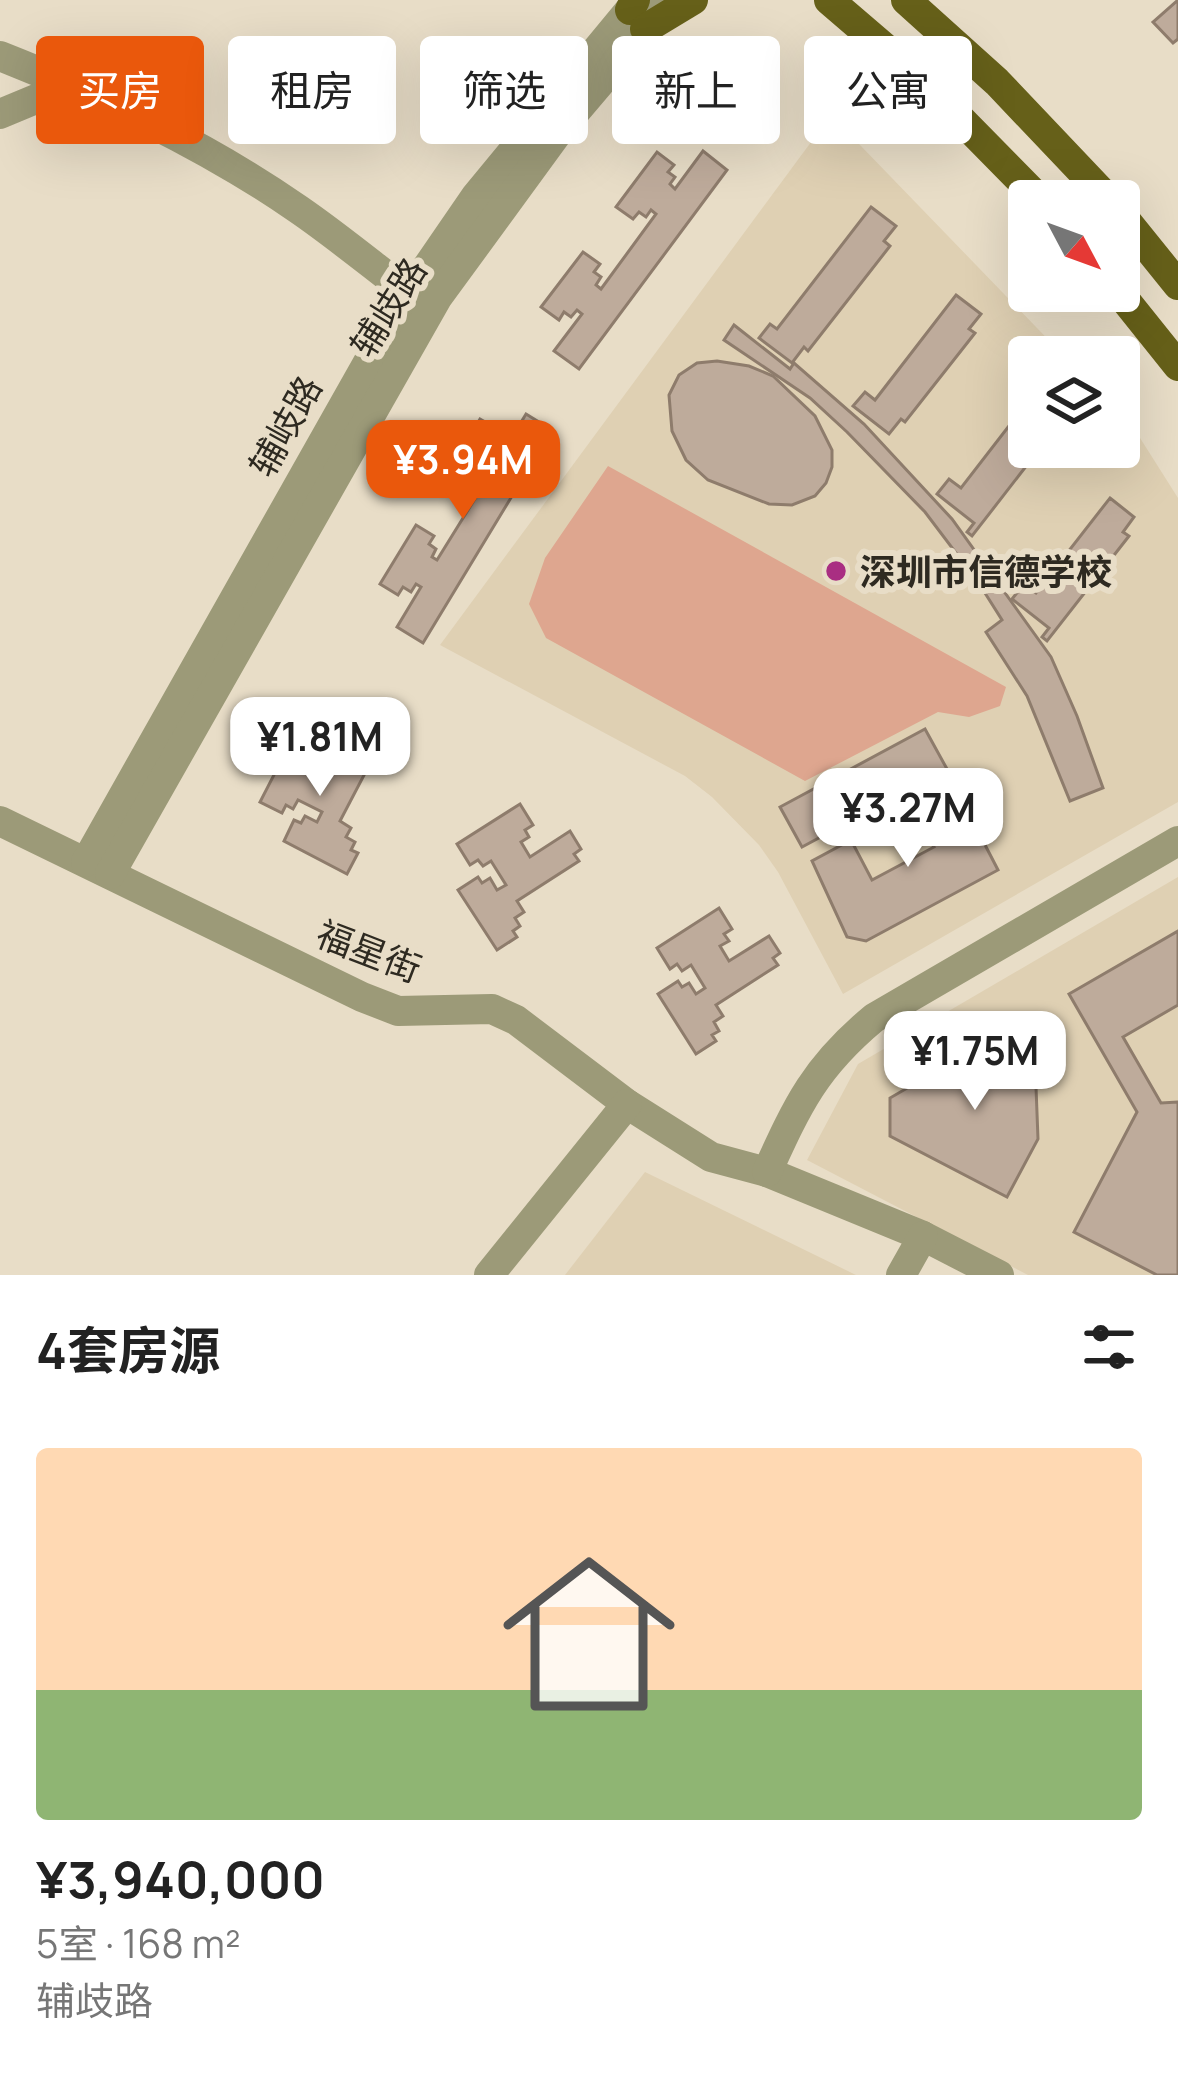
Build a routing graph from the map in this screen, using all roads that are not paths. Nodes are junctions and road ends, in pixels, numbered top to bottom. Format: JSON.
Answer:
{"nodes":[{"id":1,"x":671,"y":0,"type":"edge"},
{"id":2,"x":693,"y":0,"type":"edge"},
{"id":3,"x":905,"y":0,"type":"edge"},
{"id":4,"x":830,"y":2,"type":"edge"},
{"id":5,"x":637,"y":10,"type":"edge"},
{"id":6,"x":0,"y":56,"type":"edge"},
{"id":7,"x":36,"y":70,"type":"edge"},
{"id":8,"x":36,"y":99,"type":"edge"},
{"id":9,"x":0,"y":114,"type":"edge"},
{"id":10,"x":187,"y":144,"type":"edge"},
{"id":11,"x":1020,"y":180,"type":"edge"},
{"id":12,"x":1090,"y":180,"type":"edge"},
{"id":13,"x":1140,"y":238,"type":"edge"},
{"id":14,"x":1178,"y":285,"type":"edge"},
{"id":15,"x":409,"y":293,"type":"junction"},
{"id":16,"x":1135,"y":312,"type":"edge"},
{"id":17,"x":1178,"y":367,"type":"edge"},
{"id":18,"x":0,"y":821,"type":"edge"},
{"id":19,"x":1178,"y":841,"type":"edge"},
{"id":20,"x":98,"y":868,"type":"junction"},
{"id":21,"x":628,"y":1104,"type":"junction"},
{"id":22,"x":767,"y":1172,"type":"junction"},
{"id":23,"x":923,"y":1236,"type":"junction"},
{"id":24,"x":489,"y":1275,"type":"edge"},
{"id":25,"x":901,"y":1275,"type":"edge"},
{"id":26,"x":998,"y":1275,"type":"edge"}],
"edges":[{"from":1,"to":5,"type":"street","name":"辅歧路"},
{"from":2,"to":5,"type":"main road"},
{"from":3,"to":12,"type":"main road"},
{"from":4,"to":11,"type":"main road"},
{"from":5,"to":15,"type":"street","name":"辅岐路"},
{"from":5,"to":20,"type":"street","name":"辅歧路"},
{"from":6,"to":7,"type":"street"},
{"from":8,"to":9,"type":"street"},
{"from":10,"to":15,"type":"street"},
{"from":13,"to":14,"type":"main road"},
{"from":15,"to":20,"type":"street","name":"辅岐路"},
{"from":16,"to":17,"type":"main road"},
{"from":18,"to":20,"type":"street","name":"福星街"},
{"from":19,"to":22,"type":"street"},
{"from":20,"to":21,"type":"street","name":"福星街"},
{"from":21,"to":22,"type":"street","name":"福星街"},
{"from":21,"to":24,"type":"street"},
{"from":22,"to":23,"type":"street","name":"福星街"},
{"from":23,"to":25,"type":"street"},
{"from":23,"to":26,"type":"street","name":"福星街"}]}
